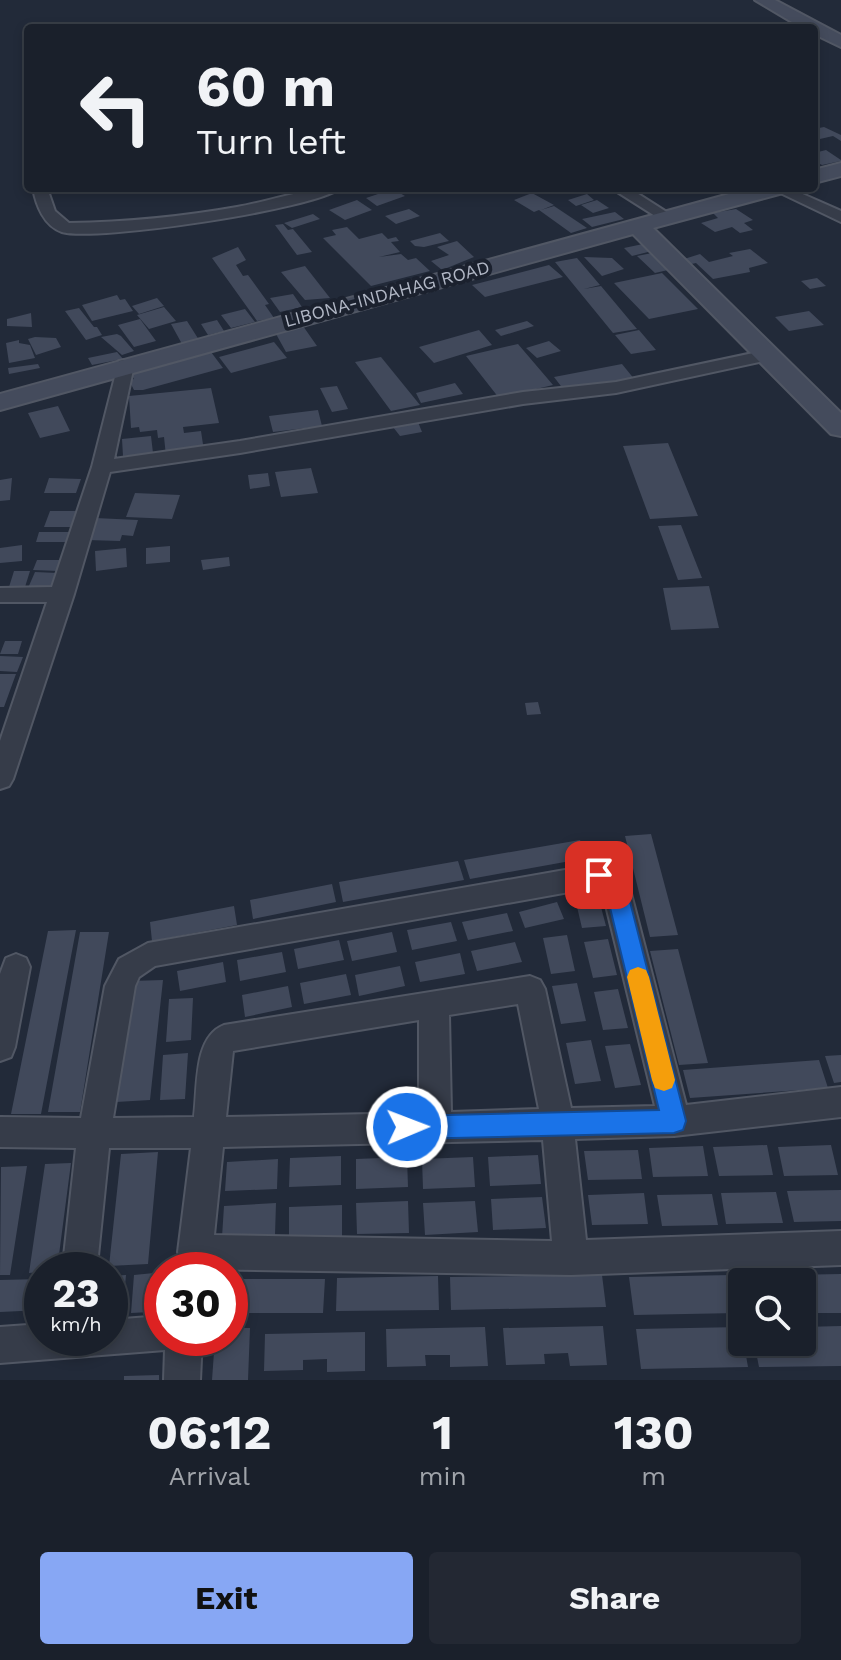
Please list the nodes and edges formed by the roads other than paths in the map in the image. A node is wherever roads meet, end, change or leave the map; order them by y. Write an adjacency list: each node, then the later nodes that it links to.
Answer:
1 (763, 0): 2 (main road)
2 (808, 24)
3 (818, 30): 4 (main road)
4 (841, 42)
5 (839, 171): 6 (main road)
6 (818, 176)
7 (41, 192): 8 (street)
8 (321, 192)
9 (625, 192): 13 (street)
10 (762, 192): 13 (main road, LIBONA-INDAHAG ROAD)
11 (785, 192): 12 (street)
12 (841, 217)
13 (668, 218): 14 (main road, LIBONA-INDAHAG ROAD)
14 (639, 227): 15 (main road); 16 (main road, LIBONA-INDAHAG ROAD)
15 (767, 355): 18 (main road); 19 (street)
16 (125, 365): 17 (main road, LIBONA-INDAHAG ROAD); 19 (street)
17 (0, 402)
18 (841, 428)
19 (102, 467): 20 (street)
20 (63, 594): 21 (street); 22 (street)
21 (0, 595)
22 (0, 779)
23 (16, 967): 25 (street)
24 (434, 1005): 28 (street); 29 (street); 31 (street)
25 (0, 1047)
26 (841, 1102): 27 (street)
27 (674, 1121): 28 (street); 32 (street)
28 (558, 1124): 29 (street); 36 (street)
29 (435, 1126): 31 (street)
30 (0, 1132): 32 (street)
31 (208, 1133): 32 (street); 35 (street)
32 (94, 1134): 34 (street)
33 (841, 1248): 36 (street)
34 (81, 1252)
35 (195, 1252)
36 (571, 1258): 37 (street)
37 (248, 1261)
38 (24, 1343): 39 (street)
39 (0, 1345)
40 (183, 1356): 41 (street)
41 (182, 1380)

